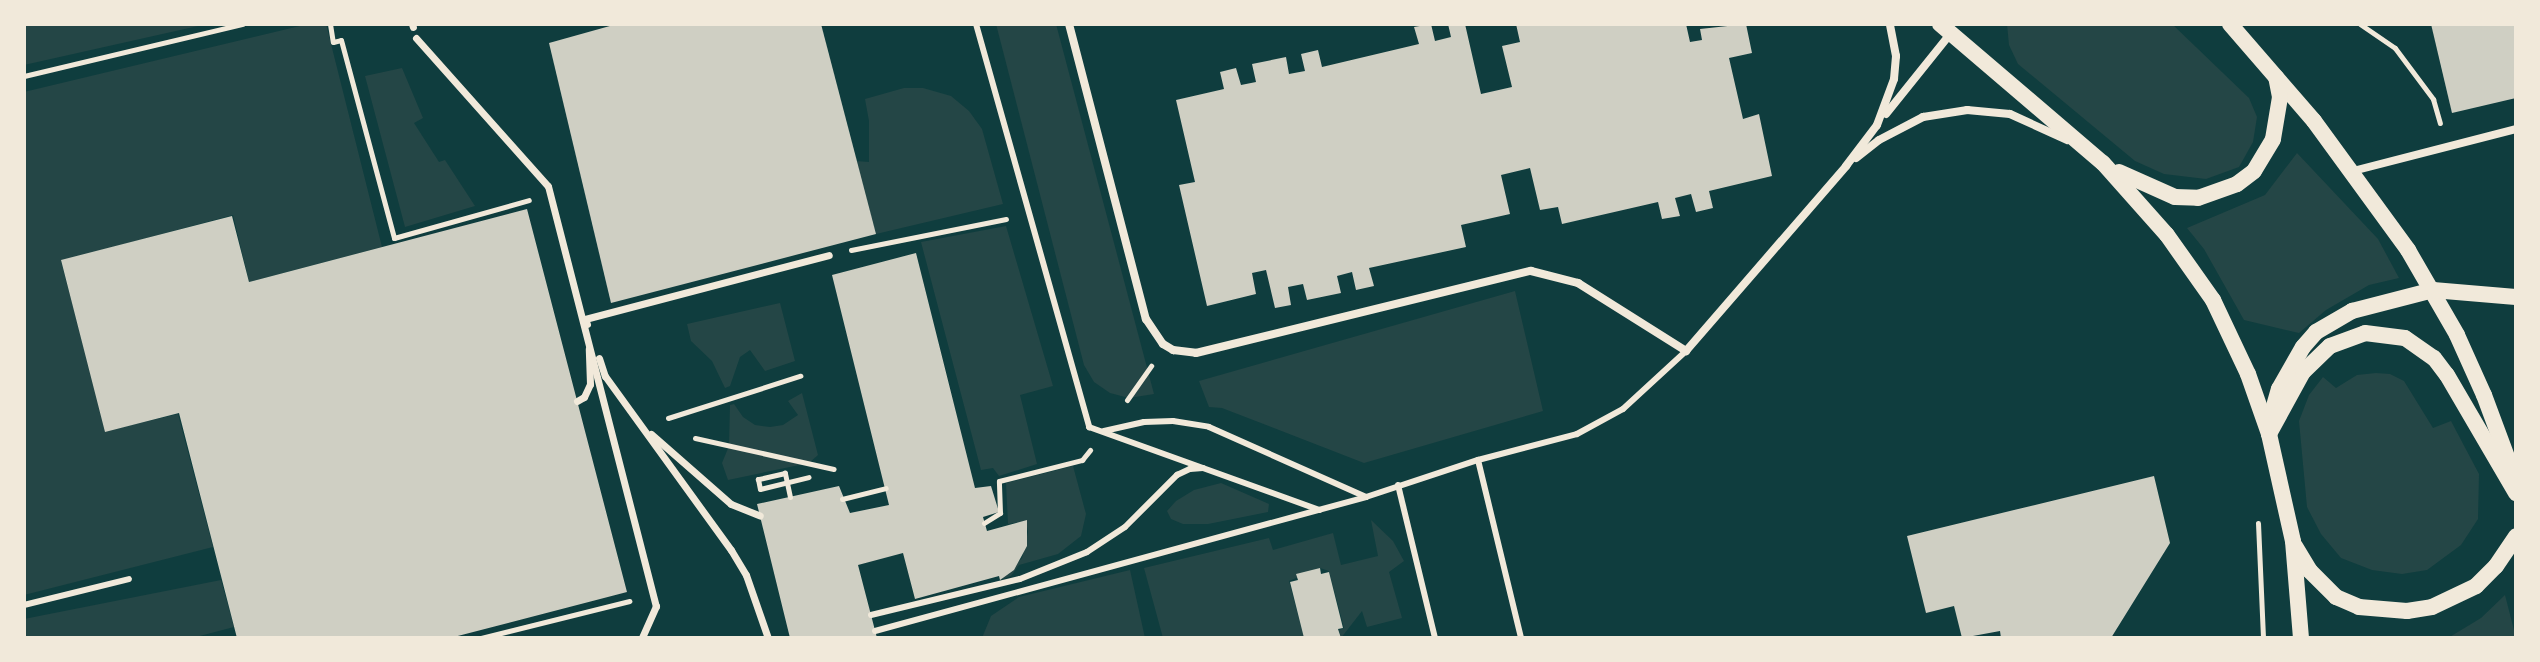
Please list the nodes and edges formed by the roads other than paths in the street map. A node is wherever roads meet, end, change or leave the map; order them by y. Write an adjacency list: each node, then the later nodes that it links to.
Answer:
1 (976, 24): 21 (lane)
2 (1069, 24): 18 (street)
3 (1890, 24): 9 (street)
4 (2217, 24): 8 (main road)
5 (2230, 24): 8 (main road)
6 (1950, 27): 9 (street); 11 (main road)
7 (416, 38): 17 (street)
8 (2274, 72): 11 (main road); 13 (main road)
9 (1877, 125): 12 (street)
10 (2516, 129): 13 (street)
11 (2103, 163): 12 (street); 22 (main road)
12 (1846, 166): 18 (street)
13 (2353, 171): 15 (main road)
14 (829, 255): 17 (street)
15 (2433, 290): 16 (main road); 22 (main road); 25 (main road)
16 (2516, 297)
17 (585, 319): 19 (street); 20 (street); 37 (street)
18 (1686, 351): 23 (lane)
19 (577, 401)
20 (643, 427): 30 (street); 38 (street)
21 (1104, 431): 24 (lane); 28 (lane)
22 (2269, 434): 27 (main road); 32 (main road)
23 (1478, 460): 26 (lane); 40 (lane)
24 (1211, 468): 29 (lane); 35 (lane)
25 (2516, 481)
26 (1398, 485): 28 (lane); 39 (lane)
27 (2516, 493)
28 (1366, 497): 29 (lane)
29 (1319, 510): 36 (lane)
30 (760, 516)
31 (2516, 536): 32 (main road)
32 (2293, 541): 41 (main road)
33 (129, 579): 34 (lane)
34 (24, 605)
35 (871, 615)
36 (875, 631)
37 (642, 638)
38 (768, 638)
39 (1435, 638)
40 (1521, 638)
41 (2301, 638)

